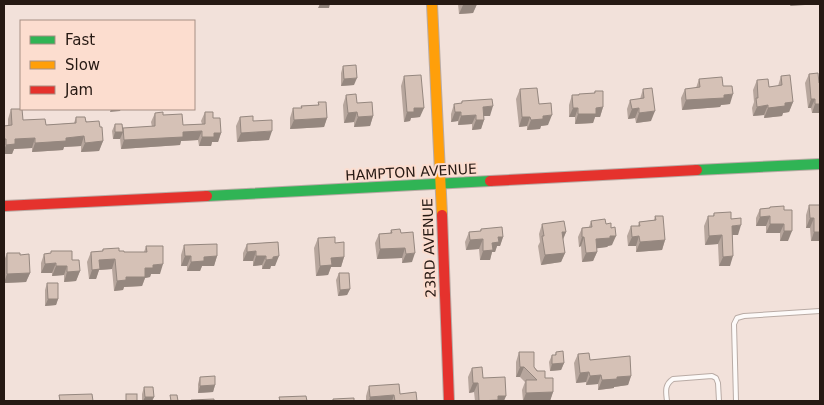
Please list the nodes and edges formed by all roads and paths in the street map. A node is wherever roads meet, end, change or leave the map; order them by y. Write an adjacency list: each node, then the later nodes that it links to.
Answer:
1 (432, 4): 3 (street, 23RD AVENUE)
2 (820, 164): 3 (street, HAMPTON AVENUE)
3 (441, 184): 4 (street, HAMPTON AVENUE); 6 (street, 23RD AVENUE)
4 (4, 206)
5 (820, 311): 9 (lane)
6 (449, 401)
7 (667, 401): 8 (lane)
8 (719, 401)
9 (736, 401)

